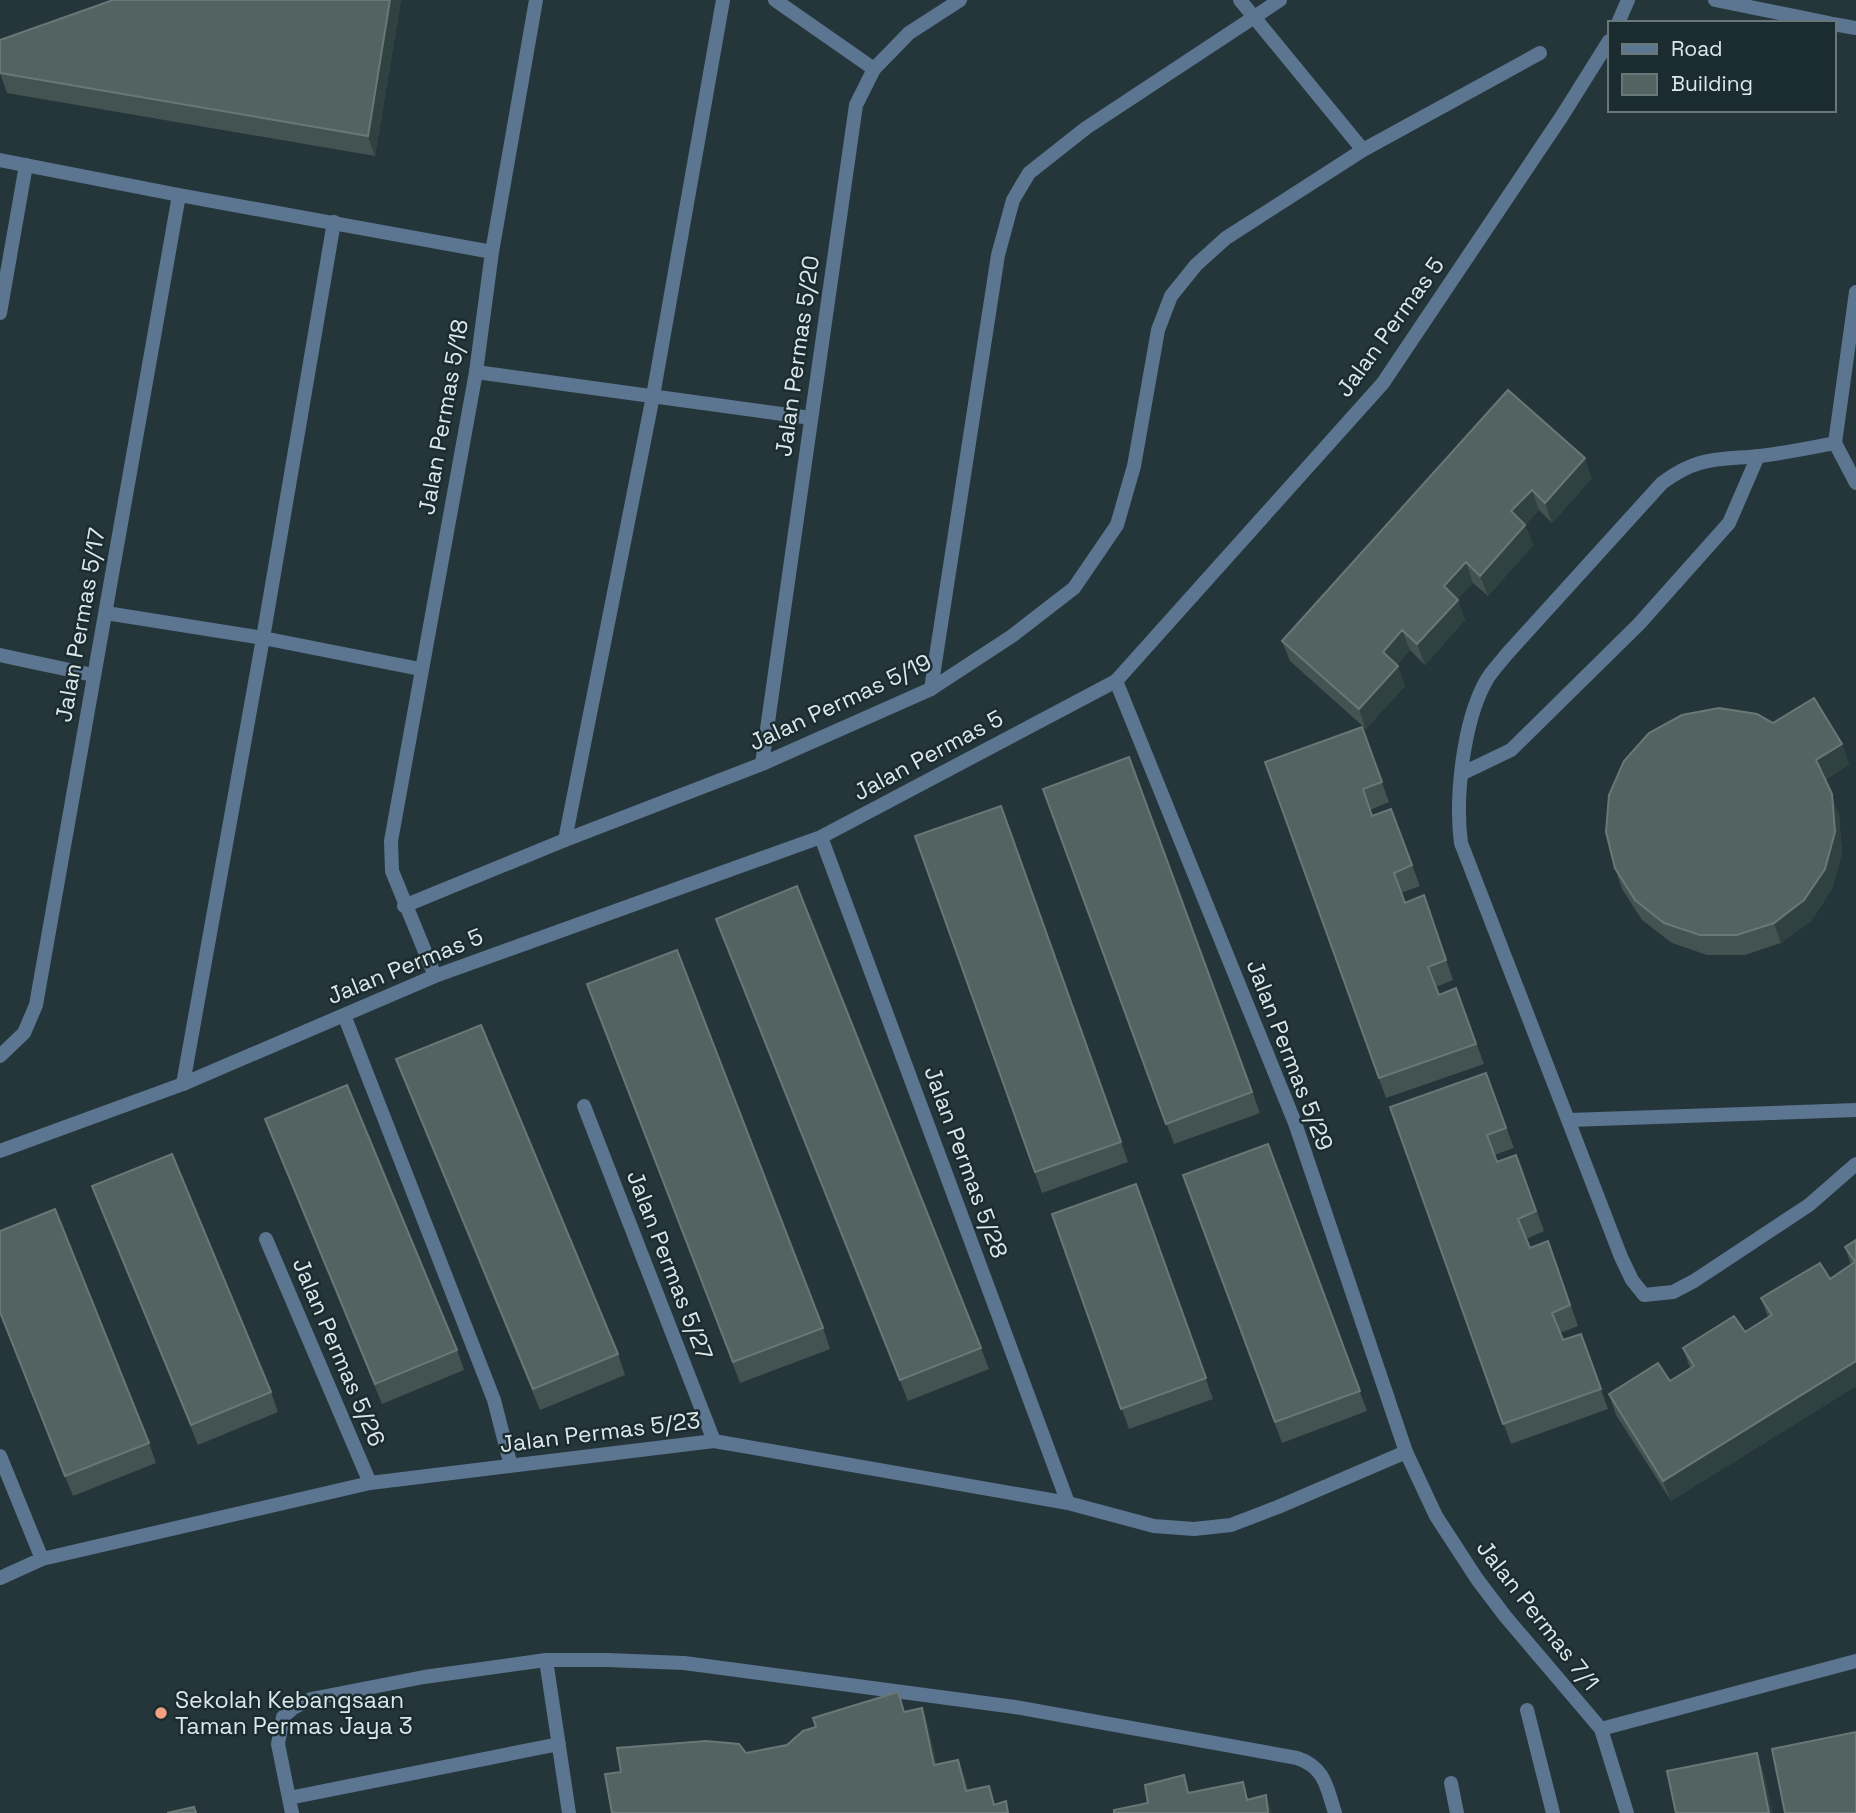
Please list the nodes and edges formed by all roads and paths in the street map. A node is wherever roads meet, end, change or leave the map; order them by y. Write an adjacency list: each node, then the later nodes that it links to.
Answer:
1 (536, 0): 22 (street, Jalan Permas 5/18)
2 (723, 0): 26 (street)
3 (775, 0): 16 (street)
4 (960, 0): 16 (street, Jalan Permas 5/20)
5 (1240, 0): 9 (street)
6 (1280, 0): 9 (street)
7 (1628, 0): 10 (street)
8 (1715, 0): 11 (street)
9 (1253, 17): 17 (street); 37 (street)
10 (1619, 21)
11 (1821, 21)
12 (1835, 24): 13 (street)
13 (1856, 28)
14 (1608, 43): 36 (street, Jalan Permas 5)
15 (1540, 53): 17 (street, Jalan Permas 5/19)
16 (874, 69): 27 (street, Jalan Permas 5/20)
17 (1363, 150): 37 (street, Jalan Permas 5/19)
18 (0, 160): 19 (street)
19 (26, 165): 20 (street); 24 (street)
20 (179, 195): 21 (street); 31 (street, Jalan Permas 5/17)
21 (334, 222): 22 (street); 32 (street)
22 (492, 252): 25 (street, Jalan Permas 5/18)
23 (1856, 292): 28 (street)
24 (0, 313)
25 (476, 372): 26 (street); 34 (street, Jalan Permas 5/18)
26 (653, 396): 27 (street); 41 (street)
27 (811, 418): 38 (street, Jalan Permas 5/20)
28 (1835, 443): 29 (street); 30 (street)
29 (1758, 456): 39 (street); 39 (street)
30 (1856, 482)
31 (106, 613): 32 (street); 35 (street, Jalan Permas 5/17)
32 (263, 638): 34 (street); 46 (street)
33 (0, 654): 35 (street)
34 (421, 669): 42 (street, Jalan Permas 5/18)
35 (93, 675): 45 (street, Jalan Permas 5/17)
36 (1116, 681): 40 (street, Jalan Permas 5); 54 (street, Jalan Permas 5/29)
37 (931, 689): 38 (street, Jalan Permas 5/19)
38 (762, 764): 41 (street, Jalan Permas 5/19)
39 (1461, 774): 49 (street)
40 (821, 836): 43 (street, Jalan Permas 5); 58 (street, Jalan Permas 5/28)
41 (565, 840): 42 (street, Jalan Permas 5/19)
42 (404, 906): 43 (street, Jalan Permas 5/18)
43 (435, 976): 44 (street, Jalan Permas 5)
44 (344, 1015): 46 (street, Jalan Permas 5); 56 (street)
45 (2, 1055)
46 (183, 1084): 50 (street, Jalan Permas 5)
47 (584, 1106): 53 (street, Jalan Permas 5/27)
48 (1856, 1110): 49 (street)
49 (1569, 1120): 51 (street)
50 (0, 1151)
51 (1856, 1164)
52 (266, 1239): 57 (street, Jalan Permas 5/26)
53 (714, 1441): 56 (street, Jalan Permas 5/23); 58 (street, Jalan Permas 5/23)
54 (1406, 1452): 58 (street, Jalan Permas 5/23); 64 (street, Jalan Permas 7/1)
55 (0, 1456): 59 (street)
56 (511, 1466): 57 (street, Jalan Permas 5/23)
57 (370, 1483): 59 (street, Jalan Permas 5/23)
58 (1068, 1503)
59 (42, 1559): 60 (street, Jalan Permas 5/23)
60 (0, 1578)
61 (546, 1660): 65 (street); 67 (street); 70 (street)
62 (1856, 1661): 64 (street)
63 (1527, 1710): 72 (street)
64 (1601, 1729): 73 (street, Jalan Permas 7/1)
65 (559, 1744): 67 (street); 69 (street)
66 (1451, 1783): 71 (street)
67 (289, 1798): 68 (street)
68 (292, 1813)
69 (569, 1813)
70 (1335, 1813)
71 (1457, 1813)
72 (1553, 1813)
73 (1627, 1813)

